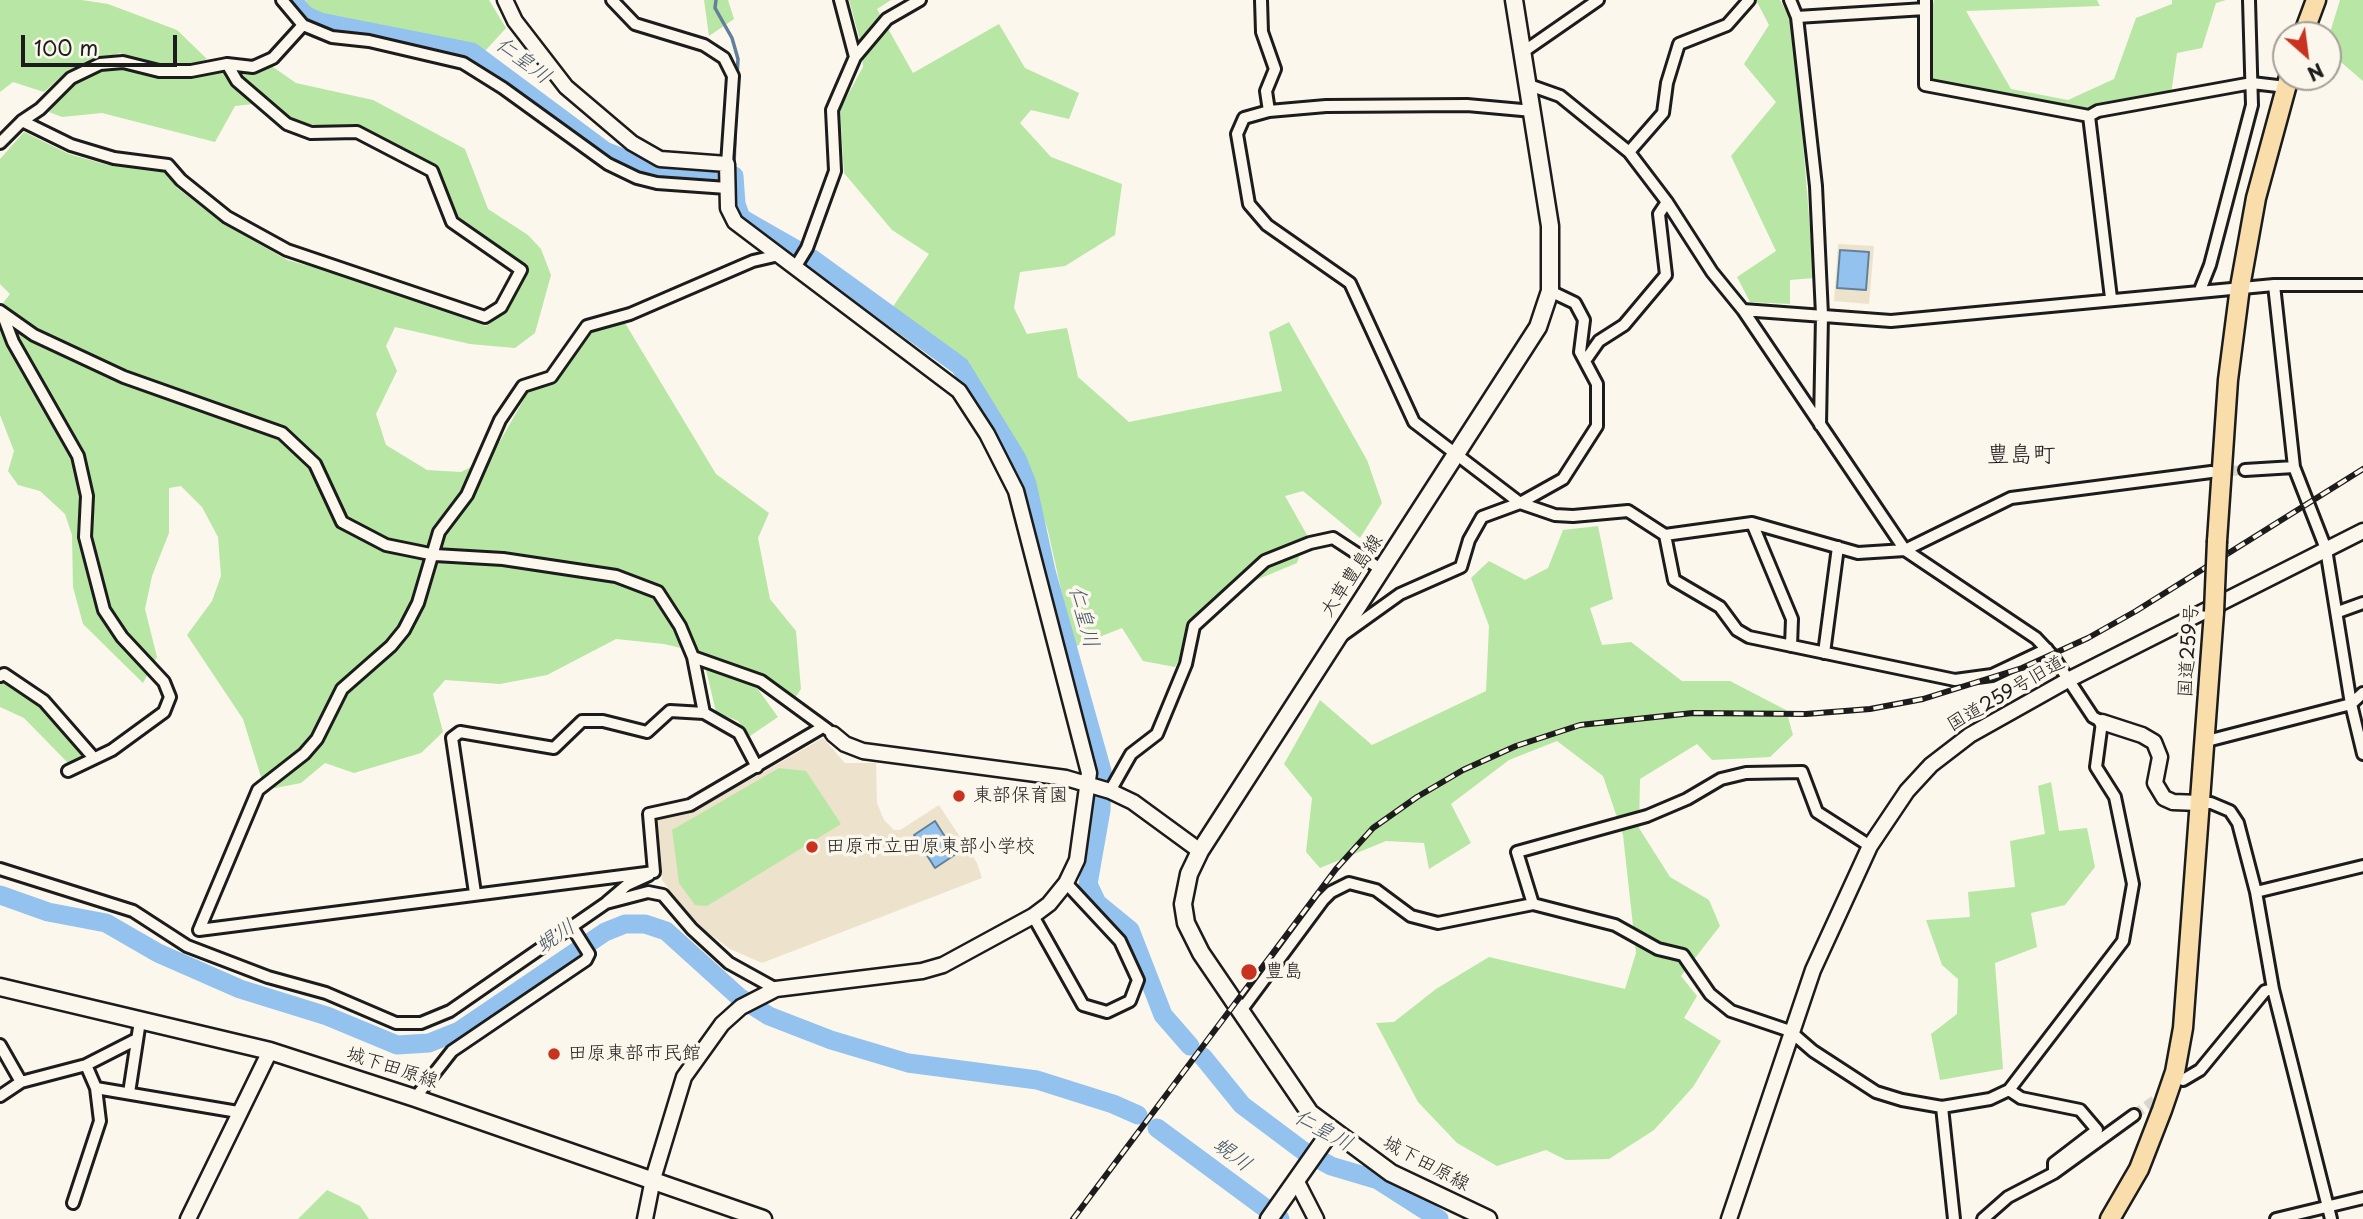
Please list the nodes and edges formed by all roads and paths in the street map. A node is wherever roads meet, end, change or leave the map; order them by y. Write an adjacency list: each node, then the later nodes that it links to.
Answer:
1 (282, 0): 16 (street)
2 (505, 0): 30 (street)
3 (612, 0): 30 (street)
4 (840, 0): 18 (street)
5 (920, 0): 18 (street)
6 (1514, 0): 17 (main road, 大草豊島線)
7 (1598, 0): 17 (street)
8 (1749, 0): 29 (street)
9 (1790, 0): 14 (street)
10 (2249, 0): 21 (street)
11 (2316, 0): 15 (highway)
12 (1264, 1): 24 (street)
13 (1925, 4): 14 (street); 26 (street)
14 (1797, 17): 43 (street)
15 (2308, 21)
16 (303, 25): 19 (street); 31 (street)
17 (1523, 52): 22 (main road, 大草豊島線)
18 (855, 57): 34 (street)
19 (227, 64): 27 (street); 27 (street)
20 (2272, 82): 21 (street)
21 (2252, 83): 26 (street); 38 (street)
22 (1529, 85): 25 (main road, 大草豊島線); 29 (street)
23 (2286, 91): 37 (highway, 国道259号)
24 (1269, 111): 25 (street); 46 (street)
25 (1533, 111): 39 (main road, 大草豊島線)
26 (2089, 116): 40 (street)
27 (22, 121): 28 (street)
28 (0, 143)
29 (1629, 152): 32 (street)
30 (727, 164): 31 (street)
31 (727, 188): 33 (street)
32 (1667, 202): 41 (street); 44 (street)
33 (779, 255): 34 (street); 57 (street)
34 (796, 266): 78 (street)
35 (2274, 285): 36 (street); 37 (street); 47 (street)
36 (2363, 285)
37 (2240, 287): 38 (street); 73 (highway, 国道259号, bridge)
38 (2200, 290): 40 (street)
39 (1550, 291): 44 (street); 46 (main road, 大草豊島線)
40 (2112, 298): 43 (street)
41 (1743, 310): 43 (street); 45 (street)
42 (1, 312): 57 (street); 75 (street)
43 (1822, 314): 45 (street)
44 (1585, 362): 50 (street)
45 (1820, 426): 56 (street)
46 (1457, 457): 50 (street); 58 (main road, 大草豊島線)
47 (2294, 467): 48 (street); 55 (street)
48 (2245, 470)
49 (2211, 472): 56 (street)
50 (1520, 502): 53 (street); 61 (street)
51 (1752, 523): 53 (street); 54 (street); 62 (street)
52 (2363, 531): 55 (street, 国道259号旧道)
53 (1665, 535): 62 (street)
54 (1838, 547): 56 (street); 64 (street)
55 (2326, 549): 60 (street); 67 (street, 国道259号旧道)
56 (1905, 550): 63 (street)
57 (435, 555): 65 (street); 88 (street)
58 (1382, 570): 61 (main road, 大草豊島線); 79 (street)
59 (2363, 603): 60 (street)
60 (2338, 612): 69 (street)
61 (1334, 641): 82 (main road, 大草豊島線)
62 (1791, 646): 64 (street)
63 (2047, 649): 64 (street); 67 (street)
64 (1825, 653)
65 (693, 657): 70 (street); 72 (street)
66 (0, 677): 75 (street)
67 (2068, 680): 71 (street); 81 (street, 国道259号旧道)
68 (2363, 693): 69 (street)
69 (2351, 704): 73 (street); 74 (street)
70 (704, 713): 76 (street); 88 (street)
71 (2102, 722): 80 (street); 106 (street)
72 (828, 730): 76 (street); 78 (street)
73 (2203, 742): 80 (highway, 国道259号)
74 (2363, 754)
75 (93, 757): 77 (street)
76 (757, 767): 85 (street)
77 (68, 771)
78 (1088, 785): 79 (street); 86 (street)
79 (1110, 791): 82 (street)
80 (2199, 803): 87 (street); 129 (highway, 国道259号)
81 (1870, 846): 90 (street); 98 (street, 国道259号旧道)
82 (1200, 851): 96 (main road, 大草豊島線)
83 (2363, 866): 87 (street)
84 (0, 869): 92 (street)
85 (654, 872): 88 (street); 89 (street)
86 (1066, 883): 91 (street); 91 (street)
87 (2256, 892): 95 (street)
88 (475, 893)
89 (606, 903): 92 (street); 94 (street)
90 (1532, 904): 96 (street); 98 (street)
91 (1033, 916): 94 (street)
92 (572, 927): 109 (street)
93 (0, 987): 97 (main road, 城下田原線)
94 (776, 989): 115 (street)
95 (2273, 989): 103 (street); 119 (street)
96 (1240, 1012): 113 (main road, 大草豊島線)
97 (140, 1021): 99 (street); 101 (main road, 城下田原線)
98 (1790, 1031): 110 (street); 126 (street, 国道259号旧道)
99 (135, 1040): 102 (street); 107 (street)
100 (0, 1045): 104 (street)
101 (270, 1051): 109 (main road, 城下田原線); 111 (street)
102 (86, 1065): 104 (street); 105 (street)
103 (2183, 1080)
104 (21, 1082): 108 (street)
105 (96, 1088): 107 (street); 118 (street)
106 (2009, 1090): 110 (street); 114 (street)
107 (129, 1093): 111 (street)
108 (0, 1096)
109 (415, 1098): 115 (main road, 城下田原線)
110 (1942, 1107): 127 (street)
111 (238, 1112): 120 (street)
112 (2134, 1115): 114 (street)
113 (1327, 1137): 116 (main road); 125 (main road, 城下田原線)
114 (2054, 1173): 128 (street)
115 (653, 1179): 121 (street); 122 (main road, 城下田原線)
116 (1296, 1180): 123 (main road); 124 (street)
117 (2363, 1198): 119 (street)
118 (73, 1203)
119 (2328, 1206): 130 (street); 131 (street)
120 (188, 1219)
121 (645, 1219)
122 (763, 1219)
123 (1269, 1219)
124 (1316, 1219)
125 (1488, 1219)
126 (1729, 1219)
127 (1954, 1219)
128 (1983, 1219)
129 (2110, 1219)
130 (2276, 1219)
131 (2331, 1219)

